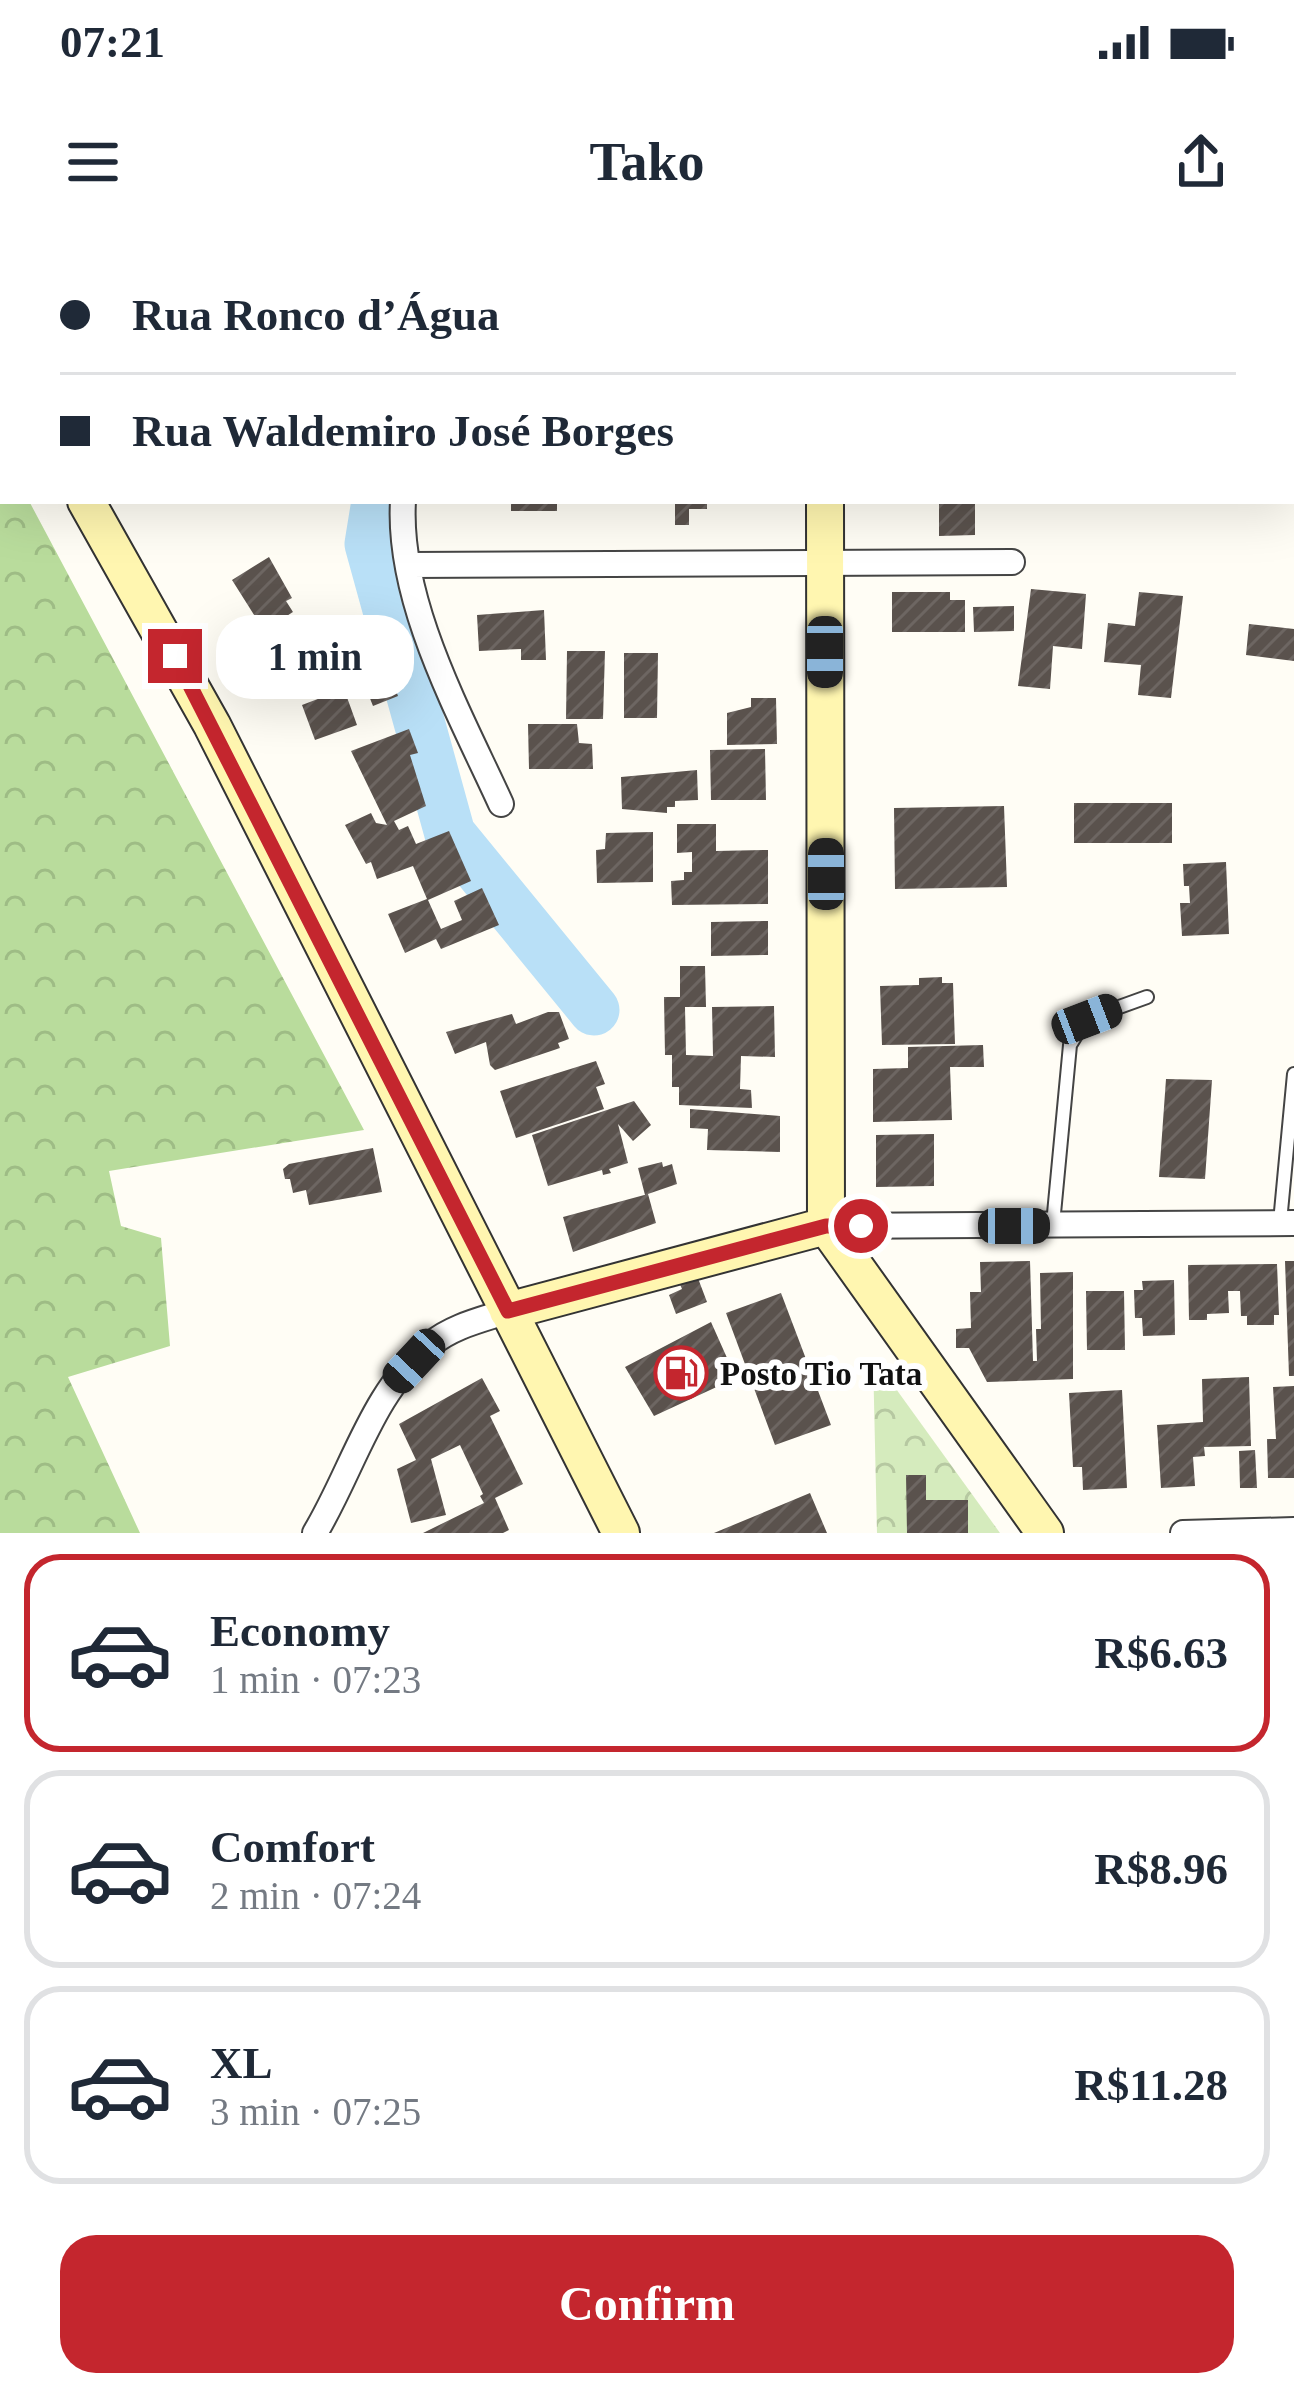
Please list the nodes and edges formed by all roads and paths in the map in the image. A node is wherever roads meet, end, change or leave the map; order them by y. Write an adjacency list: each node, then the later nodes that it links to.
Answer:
1 (88, 504): 13 (street)
2 (403, 504): 6 (street)
3 (825, 504): 5 (street)
4 (1012, 562): 5 (street)
5 (825, 563): 6 (street); 11 (street)
6 (410, 565): 7 (street)
7 (501, 804)
8 (1147, 997): 12 (lane)
9 (1294, 1074): 10 (lane)
10 (1287, 1223): 12 (street)
11 (826, 1226): 12 (street); 13 (street); 17 (street)
12 (1053, 1226)
13 (508, 1311): 15 (street); 16 (street)
14 (1294, 1530): 18 (street)
15 (315, 1533)
16 (621, 1533)
17 (1045, 1533)
18 (1183, 1533)

